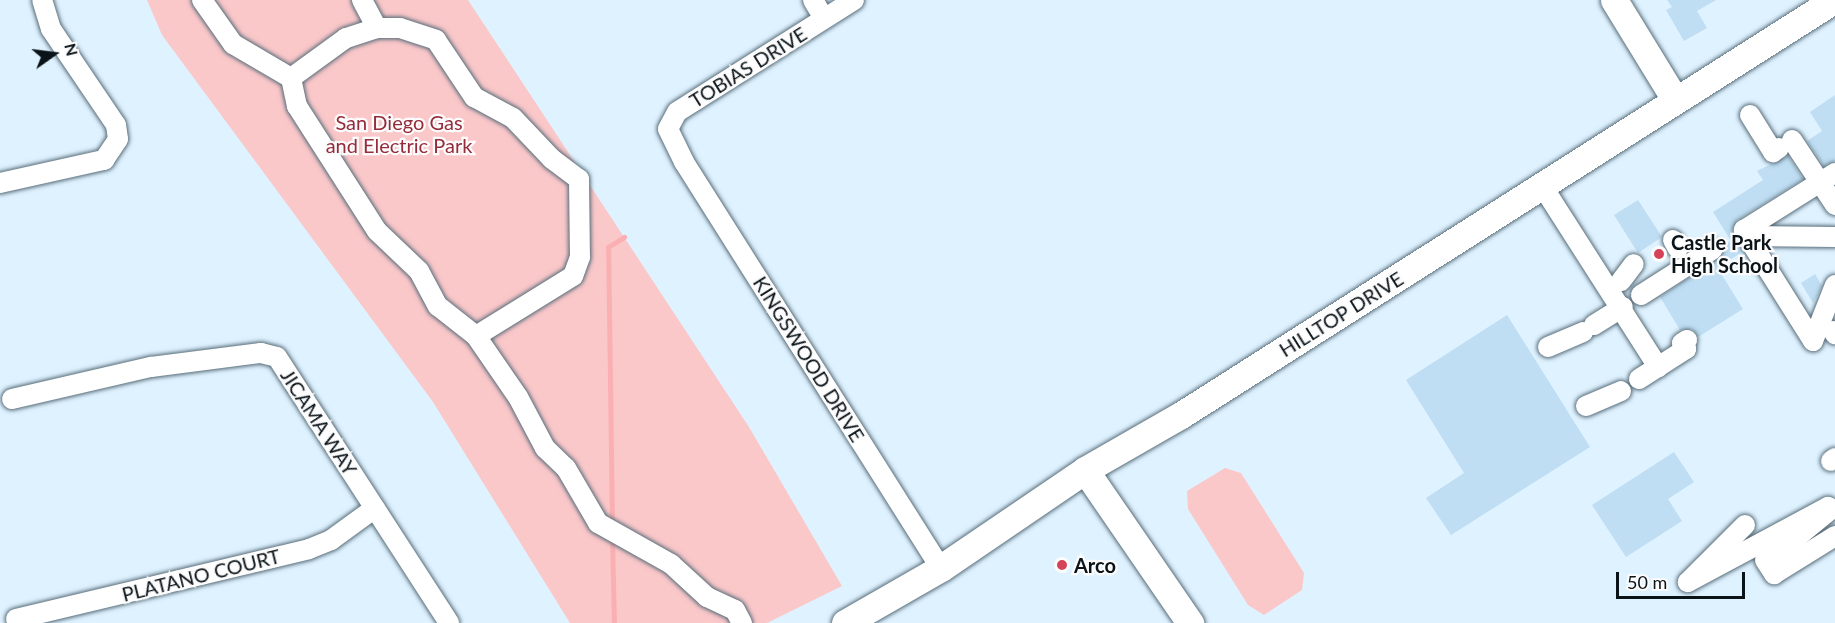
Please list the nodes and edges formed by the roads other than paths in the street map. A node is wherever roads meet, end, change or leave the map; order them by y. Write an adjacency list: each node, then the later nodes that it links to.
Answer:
1 (42, 0): 15 (street)
2 (202, 0): 10 (street)
3 (362, 0): 9 (street)
4 (813, 0): 8 (street)
5 (854, 0): 8 (street, TOBIAS DRIVE)
6 (1614, 0): 11 (main road)
7 (1834, 0): 11 (main road, HILLTOP DRIVE)
8 (824, 18): 13 (street, TOBIAS DRIVE)
9 (377, 28): 10 (street); 27 (street)
10 (291, 78): 27 (street)
11 (1674, 98): 16 (main road, HILLTOP DRIVE)
12 (1750, 116): 14 (street)
13 (677, 150): 40 (street, KINGSWOOD DRIVE)
14 (1828, 177): 17 (street); 18 (street)
15 (0, 183)
16 (1543, 187): 25 (street); 36 (main road, HILLTOP DRIVE)
17 (1835, 205)
18 (1747, 236): 19 (street); 29 (street)
19 (1835, 237)
20 (1713, 249): 24 (street)
21 (1634, 264): 22 (street)
22 (1621, 281)
23 (1835, 285): 29 (street)
24 (1649, 293)
25 (1622, 308): 30 (street); 31 (street)
26 (1834, 332): 29 (street)
27 (476, 336): 43 (street)
28 (1687, 340): 31 (street)
29 (1813, 341)
30 (1548, 347)
31 (1658, 368): 32 (street)
32 (1639, 379)
33 (1621, 391): 35 (street)
34 (12, 399): 37 (street, JICAMA WAY)
35 (1586, 406)
36 (1085, 470): 40 (main road, HILLTOP DRIVE); 45 (main road)
37 (375, 507): 41 (street, PLATANO COURT); 42 (street, JICAMA WAY)
38 (1744, 525): 39 (street)
39 (1835, 536)
40 (941, 568): 44 (main road, HILLTOP DRIVE)
41 (16, 620)
42 (449, 623)
43 (742, 623)
44 (845, 623)
45 (1190, 623)

